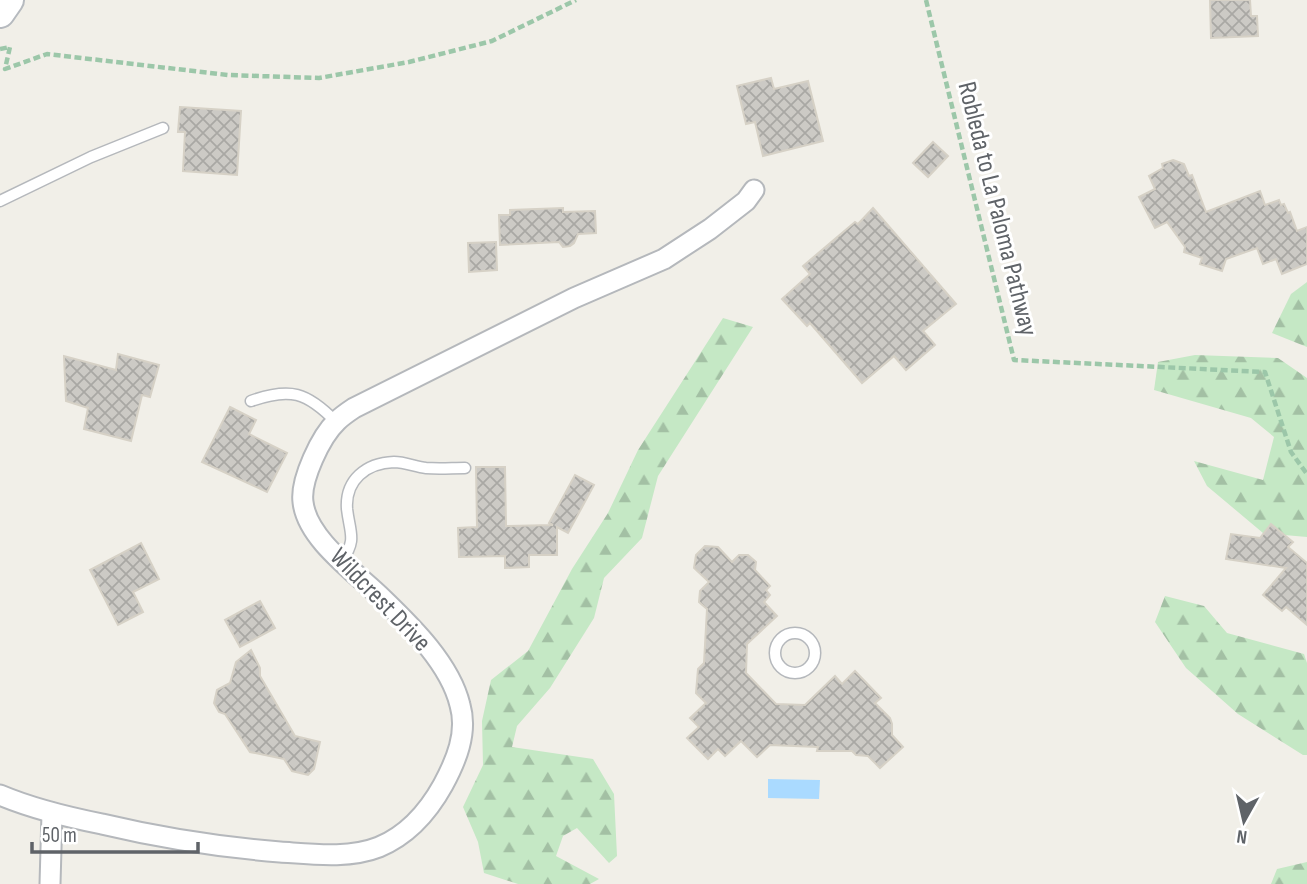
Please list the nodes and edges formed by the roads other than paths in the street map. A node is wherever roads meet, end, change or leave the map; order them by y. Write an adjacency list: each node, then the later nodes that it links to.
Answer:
1 (9, 0): 2 (street)
2 (0, 13)
3 (163, 128): 5 (lane)
4 (754, 190): 7 (street, Wildcrest Drive)
5 (0, 201)
6 (251, 401): 7 (lane)
7 (336, 422): 9 (street, Wildcrest Drive)
8 (465, 468): 9 (lane)
9 (342, 561): 12 (street, Wildcrest Drive)
10 (779, 666): 10 (lane)
11 (0, 795): 12 (street, Wildcrest Drive)
12 (52, 813): 13 (street)
13 (50, 884)

